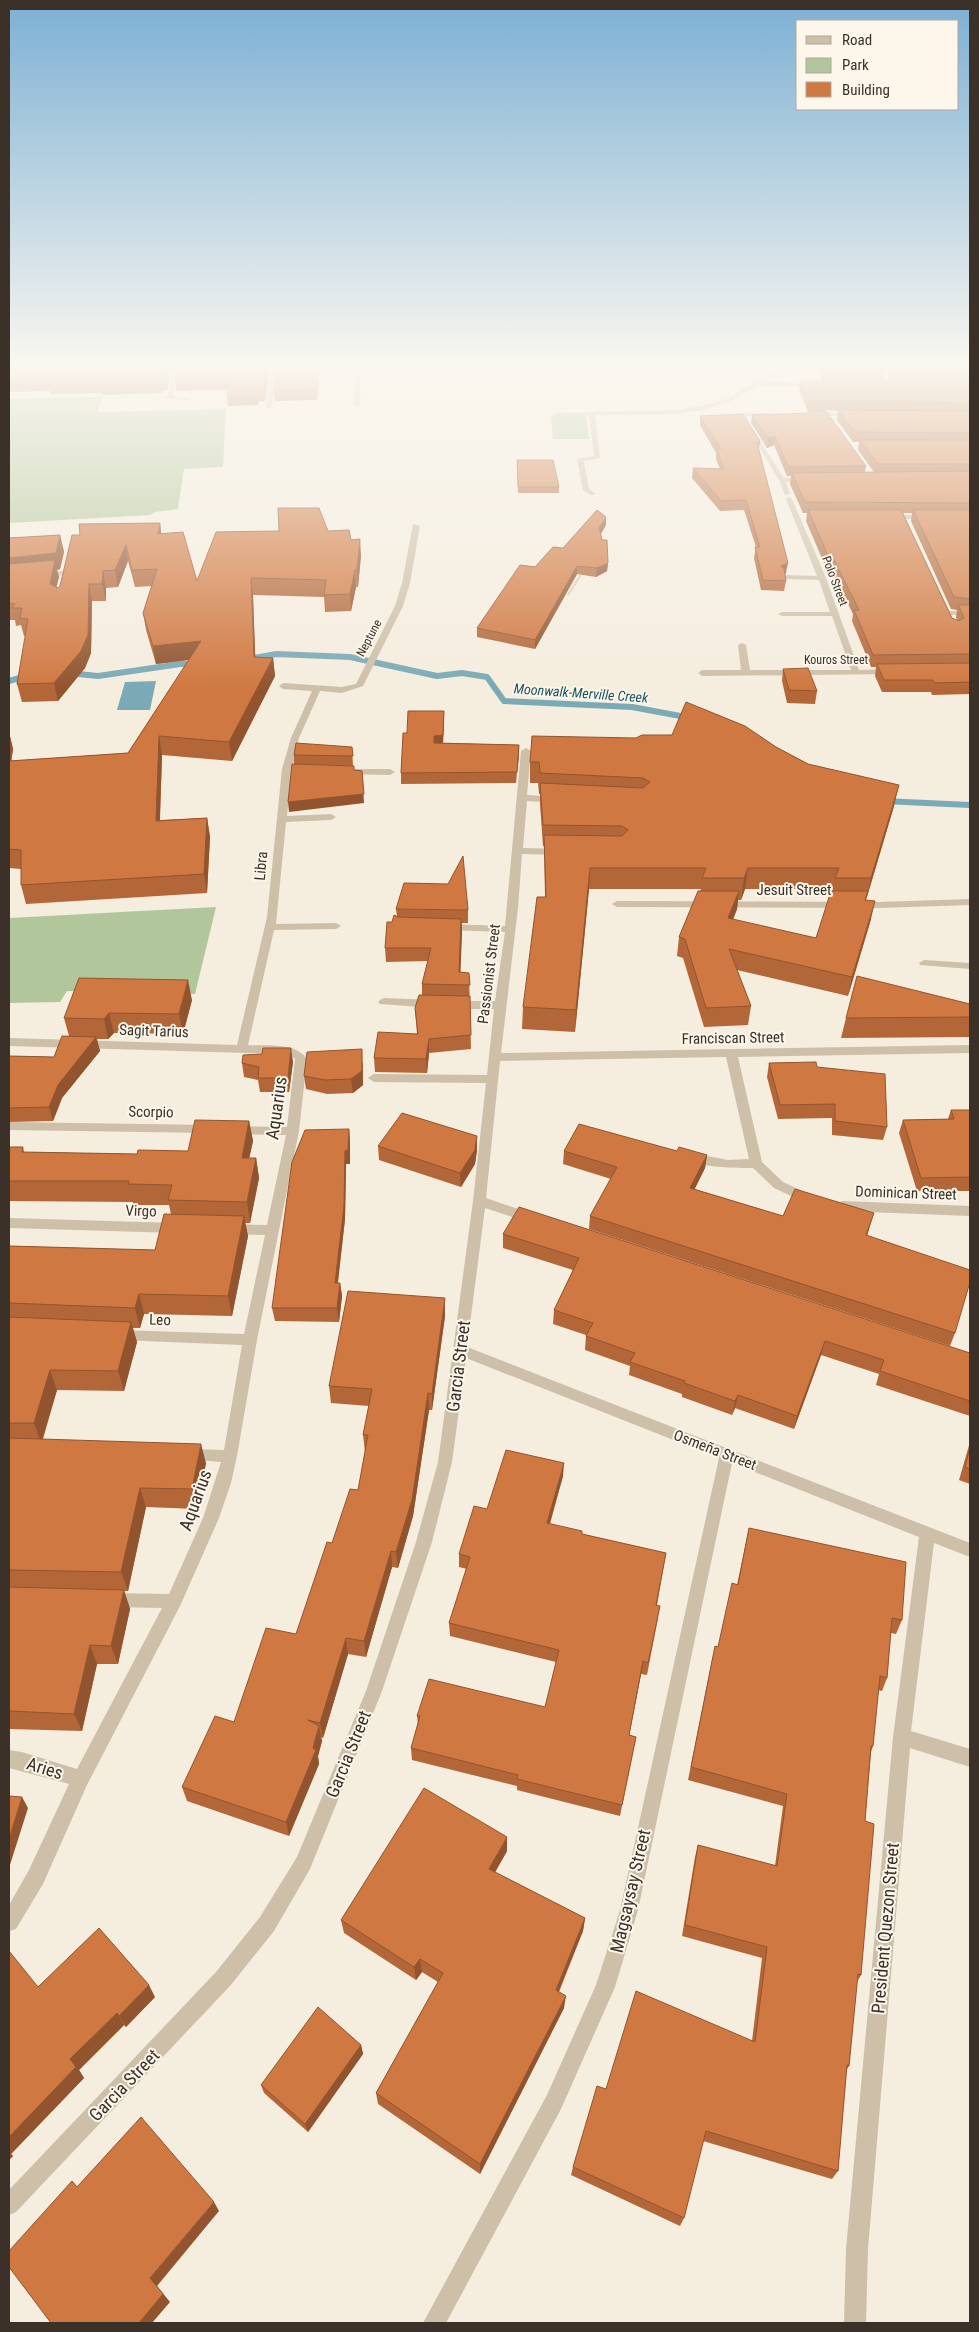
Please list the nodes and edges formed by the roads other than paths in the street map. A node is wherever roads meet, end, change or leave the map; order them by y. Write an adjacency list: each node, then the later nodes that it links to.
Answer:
1 (583, 473): 5 (street)
2 (777, 473): 3 (street, Polo Street)
3 (782, 480): 4 (street); 6 (street, Polo Street)
4 (818, 480)
5 (593, 494)
6 (797, 517): 7 (street); 17 (street, Polo Street)
7 (807, 517)
8 (884, 517): 9 (street)
9 (903, 517): 10 (street); 12 (street)
10 (932, 517)
11 (416, 526): 29 (street, Neptune)
12 (907, 526)
13 (66, 565): 14 (street)
14 (63, 573): 15 (street); 18 (street)
15 (9, 576)
16 (785, 577): 17 (street)
17 (822, 578): 22 (street, Polo Street)
18 (62, 582)
19 (944, 605): 20 (street)
20 (970, 613)
21 (782, 614): 22 (street)
22 (835, 614): 24 (street, Polo Street)
23 (742, 645): 27 (street)
24 (856, 672): 25 (street, Kouros Street); 27 (street, Kouros Street)
25 (904, 672)
26 (702, 673): 27 (street, Kouros Street)
27 (746, 673)
28 (283, 686): 29 (street, Neptune)
29 (317, 690): 36 (street, Libra)
30 (526, 751): 33 (street, Passionist Street)
31 (336, 772): 32 (street)
32 (390, 772)
33 (523, 798): 34 (street); 37 (street, Passionist Street)
34 (562, 800)
35 (331, 817): 36 (street)
36 (281, 819): 42 (street, Libra)
37 (518, 851): 38 (street); 44 (street, Passionist Street)
38 (574, 852)
39 (970, 902): 40 (street, Jesuit Street)
40 (617, 904)
41 (336, 926): 42 (street)
42 (270, 927): 50 (street, Libra)
43 (436, 927): 44 (street)
44 (510, 929): 48 (street, Passionist Street)
45 (924, 963): 46 (street)
46 (970, 966)
47 (384, 1002): 48 (street)
48 (500, 1005): 54 (street, Passionist Street)
49 (9, 1042): 50 (street, Sagit Tarius)
50 (242, 1048): 53 (street, Sagit Tarius)
51 (970, 1049): 52 (street, Franciscan Street)
52 (731, 1053): 54 (street, Franciscan Street); 60 (street, Dominican Street)
53 (297, 1054): 58 (street, Aquarius)
54 (495, 1057): 56 (street, Passionist Street)
55 (374, 1078): 56 (street)
56 (493, 1079): 61 (street, Passionist Street)
57 (9, 1126): 58 (street, Scorpio)
58 (293, 1131): 67 (street, Aquarius)
59 (677, 1154): 60 (street)
60 (756, 1162): 62 (street, Dominican Street)
61 (479, 1200): 63 (street); 70 (street, Garcia Street)
62 (970, 1211)
63 (545, 1222)
64 (9, 1223): 65 (street, Virgo)
65 (184, 1228)
66 (214, 1229): 67 (street)
67 (272, 1230): 69 (street, Aquarius)
68 (105, 1334): 69 (street, Leo)
69 (250, 1340): 73 (street, Aquarius)
70 (460, 1350): 72 (street, Osmeña Street); 83 (street, Garcia Street)
71 (172, 1454): 73 (street)
72 (727, 1454): 74 (street, Osmeña Street); 84 (street, Magsaysay Street)
73 (230, 1456): 77 (street, Aquarius)
74 (927, 1534): 75 (street, Osmeña Street); 78 (street, President Quezon Street)
75 (970, 1550)
76 (96, 1600): 77 (street)
77 (174, 1601): 81 (street, Aquarius)
78 (902, 1737): 79 (street); 85 (street, President Quezon Street)
79 (970, 1758)
80 (9, 1759): 81 (street, Aries)
81 (82, 1780): 82 (street, Aquarius)
82 (9, 1922)
83 (9, 2206)
84 (434, 2323)
85 (855, 2323)

